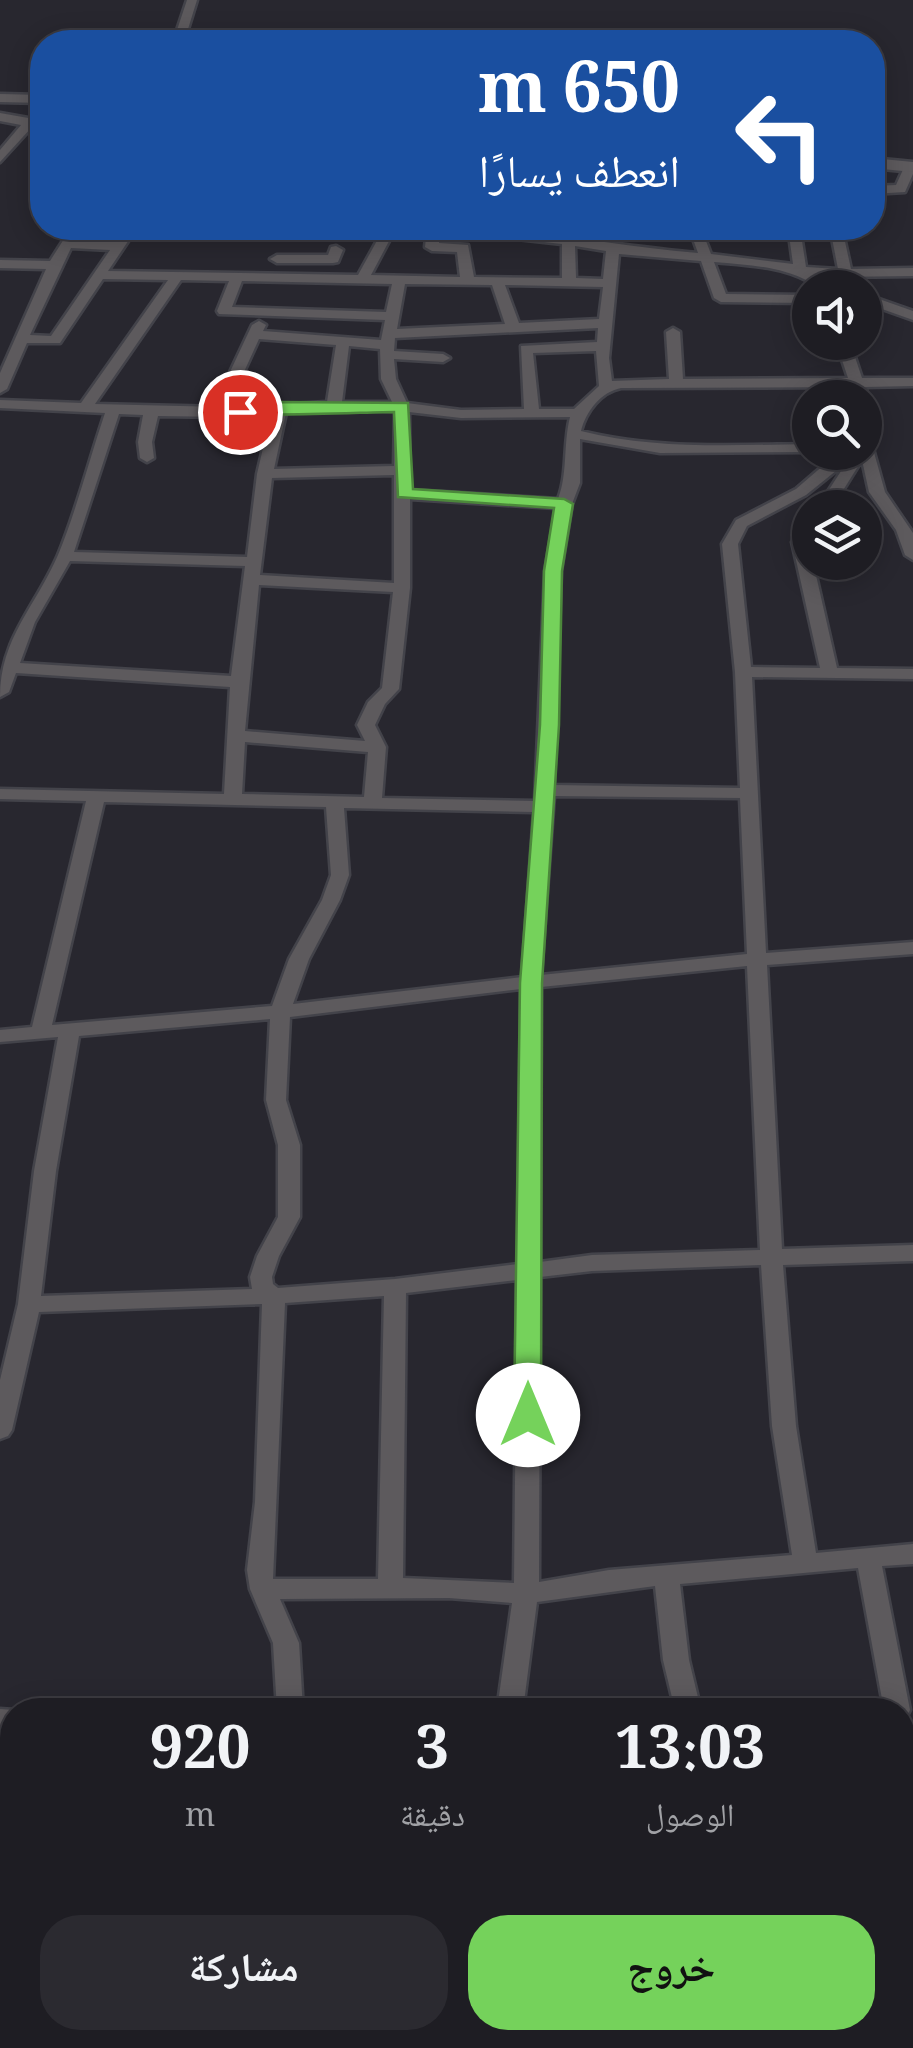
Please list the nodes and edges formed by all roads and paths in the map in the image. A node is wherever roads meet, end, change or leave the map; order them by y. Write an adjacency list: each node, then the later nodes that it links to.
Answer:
1 (192, 0): 2 (street)
2 (182, 30)
3 (0, 98): 4 (street)
4 (30, 99)
5 (0, 116): 6 (street)
6 (30, 123)
7 (30, 129): 8 (street)
8 (2, 150)
9 (885, 164): 10 (street)
10 (911, 166): 11 (street)
11 (885, 190)
12 (69, 240): 23 (street)
13 (124, 240): 24 (street)
14 (286, 240): 29 (street)
15 (383, 240): 40 (street)
16 (432, 240): 42 (street)
17 (562, 240): 22 (street)
18 (587, 240): 25 (street)
19 (699, 240): 28 (street)
20 (796, 240): 32 (street)
21 (838, 240): 33 (street)
22 (568, 241): 25 (street); 43 (street)
23 (67, 244): 24 (street); 31 (street)
24 (120, 246): 35 (street)
25 (587, 246): 26 (street)
26 (618, 246): 28 (street); 44 (street)
27 (336, 250): 29 (street)
28 (704, 257): 32 (street); 46 (street)
29 (276, 259): 39 (street)
30 (0, 264): 31 (street)
31 (54, 265): 55 (street)
32 (800, 269)
33 (844, 270)
34 (913, 272): 36 (street)
35 (98, 275): 37 (street); 55 (street)
36 (882, 276)
37 (176, 278): 38 (street); 71 (street)
38 (237, 278): 39 (street); 48 (street)
39 (272, 278): 40 (street)
40 (362, 279): 41 (street)
41 (398, 280): 42 (street); 49 (street)
42 (468, 283): 45 (street)
43 (569, 283): 44 (street); 45 (street)
44 (609, 283): 51 (street)
45 (498, 284): 52 (street)
46 (792, 299)
47 (882, 304): 50 (street)
48 (269, 309): 49 (street); 56 (street)
49 (390, 316): 58 (street)
50 (913, 316)
51 (606, 323): 52 (street); 59 (street)
52 (513, 326): 58 (street)
53 (673, 332): 61 (street)
54 (0, 333): 55 (street)
55 (22, 336): 66 (street)
56 (255, 336): 57 (street); 74 (street)
57 (344, 342): 58 (street); 68 (street)
58 (388, 345): 60 (street); 70 (street)
59 (604, 346): 63 (street); 75 (street)
60 (443, 358)
61 (676, 381): 63 (street); 64 (street)
62 (913, 382): 65 (street)
63 (606, 387): 76 (street)
64 (792, 387)
65 (882, 387)
66 (0, 389)
67 (0, 404): 71 (street)
68 (334, 406): 69 (street); 70 (street)
69 (280, 407): 74 (street); 82 (street)
70 (402, 407): 75 (street); 79 (street)
71 (84, 409): 72 (street)
72 (113, 411): 73 (street); 86 (street)
73 (151, 412): 74 (street); 78 (street)
74 (228, 412)
75 (532, 414): 76 (street)
76 (575, 423): 77 (street); 84 (street)
77 (792, 448)
78 (147, 458)
79 (403, 470): 82 (street); 83 (street)
80 (829, 470): 92 (street)
81 (872, 470): 85 (street)
82 (265, 474): 87 (street)
83 (404, 494): 84 (street); 89 (street)
84 (564, 504): 103 (street)
85 (913, 555)
86 (65, 556): 87 (street); 90 (street)
87 (255, 571): 89 (street); 95 (street)
88 (809, 580): 93 (street)
89 (402, 588): 99 (street)
90 (9, 646): 91 (street)
91 (9, 668): 95 (street); 96 (street)
92 (743, 672): 93 (street); 101 (street)
93 (830, 672): 94 (street)
94 (912, 674): 97 (street)
95 (240, 682): 98 (street)
96 (0, 692)
97 (913, 693)
98 (236, 736): 99 (street); 104 (street)
99 (377, 748): 106 (street)
100 (0, 794): 102 (street)
101 (746, 794): 103 (street); 108 (street)
102 (96, 797): 104 (street); 112 (street)
103 (544, 798): 106 (street); 109 (street)
104 (232, 800): 105 (street)
105 (335, 801): 106 (street); 110 (street)
106 (373, 802)
107 (913, 948): 108 (street)
108 (756, 958): 109 (street); 115 (street)
109 (531, 983): 110 (street); 116 (street)
110 (280, 1012): 111 (street); 118 (street)
111 (70, 1029): 112 (street); 119 (street)
112 (41, 1031): 113 (street)
113 (0, 1036)
114 (913, 1253): 115 (street)
115 (772, 1255): 116 (street); 123 (street)
116 (529, 1272): 117 (street); 127 (street)
117 (396, 1287): 118 (street); 125 (street)
118 (274, 1296): 119 (street); 126 (street)
119 (29, 1304): 120 (street)
120 (0, 1430)
121 (913, 1554): 122 (street)
122 (868, 1558): 123 (street); 131 (street)
123 (806, 1561): 124 (street)
124 (666, 1574): 127 (street); 130 (street)
125 (390, 1587): 126 (street); 127 (street)
126 (263, 1589): 128 (street)
127 (526, 1594): 129 (street)
128 (289, 1698)
129 (512, 1698)
130 (685, 1698)
131 (895, 1698)

